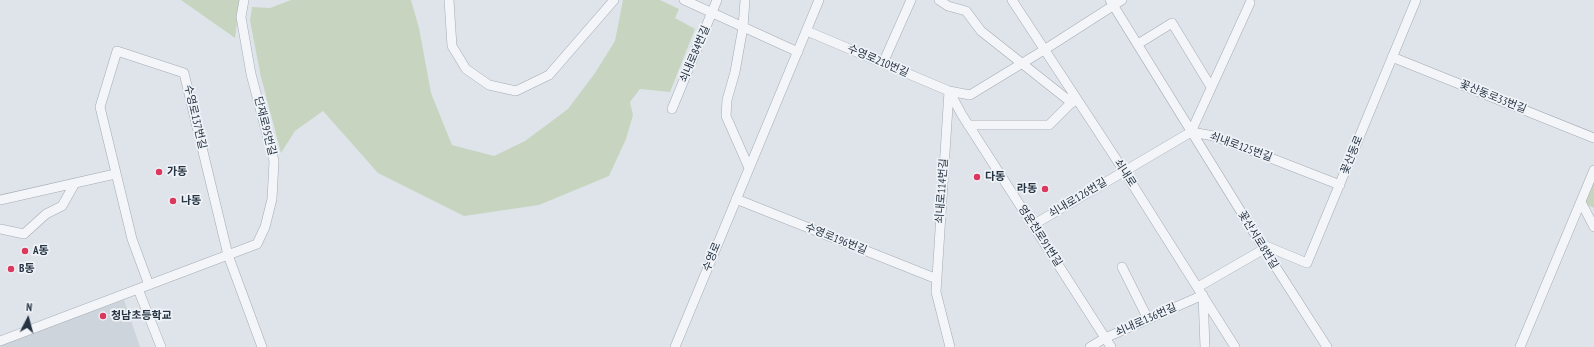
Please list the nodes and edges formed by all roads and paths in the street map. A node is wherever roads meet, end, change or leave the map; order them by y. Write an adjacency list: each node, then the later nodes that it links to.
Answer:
1 (244, 0): 44 (street, 단재로95번길)
2 (449, 0): 3 (street)
3 (614, 0)
4 (684, 0): 15 (street)
5 (718, 0): 15 (street, 쇠내로84번길)
6 (745, 0): 16 (street)
7 (819, 0): 17 (street, 수영로)
8 (911, 0): 22 (street)
9 (939, 0): 23 (street)
10 (1012, 0): 19 (street, 쇠내로)
11 (1122, 0): 13 (street, 수영로210번길)
12 (1416, 0): 21 (street, 꽃산동로)
13 (1112, 3): 18 (street, 꽃산서로8번길); 19 (street, 수영로210번길)
14 (1250, 3): 24 (street)
15 (712, 13): 16 (street); 27 (street, 쇠내로84번길)
16 (742, 27): 20 (street); 31 (street)
17 (807, 31): 20 (street, 수영로); 22 (street, 수영로210번길)
18 (1138, 44): 24 (street); 29 (street, 꽃산서로8번길)
19 (1044, 50): 23 (street, 수영로210번길); 26 (street, 쇠내로)
20 (798, 52): 31 (street, 수영로)
21 (1392, 57): 30 (street, 꽃산동로33번길); 36 (street, 꽃산동로)
22 (883, 63): 25 (street, 수영로210번길)
23 (1022, 63): 25 (street, 수영로210번길); 26 (street)
24 (1211, 87): 29 (street)
25 (949, 91): 28 (street, 영운천로91번길); 46 (street, 쇠내로114번길)
26 (1074, 101): 28 (street); 32 (street, 쇠내로)
27 (672, 109)
28 (968, 125): 40 (street, 영운천로91번길)
29 (1191, 132): 32 (street); 36 (street, 쇠내로125번길); 43 (street, 꽃산서로8번길)
30 (1594, 138)
31 (749, 168): 38 (street, 수영로)
32 (1124, 170): 40 (street, 쇠내로126번길); 49 (street, 쇠내로)
33 (1594, 170): 39 (street)
34 (115, 174): 35 (street); 44 (street, 수영로137번길); 47 (street, 수영로137번길)
35 (75, 183): 37 (street); 42 (street)
36 (1340, 185): 43 (street, 꽃산동로)
37 (0, 200)
38 (736, 200): 46 (street, 수영로196번길); 55 (street, 수영로)
39 (1581, 202): 41 (street); 62 (street)
40 (1033, 225): 51 (street, 영운천로91번길)
41 (1594, 227)
42 (0, 229)
43 (1262, 246): 49 (street, 쇠내로136번길); 61 (street, 꽃산서로8번길)
44 (228, 255): 47 (street, 단재로95번길); 54 (street)
45 (1122, 268): 50 (street)
46 (937, 279): 56 (street, 쇠내로114번길)
47 (149, 285): 48 (street, 단재로95번길)
48 (138, 289): 52 (street, 단재로95번길); 53 (street)
49 (1201, 291): 50 (street, 쇠내로136번길); 59 (street); 60 (street, 쇠내로)
50 (1148, 319): 51 (street, 쇠내로136번길)
51 (1105, 338): 57 (street, 쇠내로136번길); 58 (street, 영운천로91번길)
52 (0, 341)
53 (161, 347)
54 (262, 347)
55 (675, 347)
56 (950, 347)
57 (1090, 347)
58 (1111, 347)
59 (1204, 347)
60 (1235, 347)
61 (1327, 347)
62 (1520, 347)

